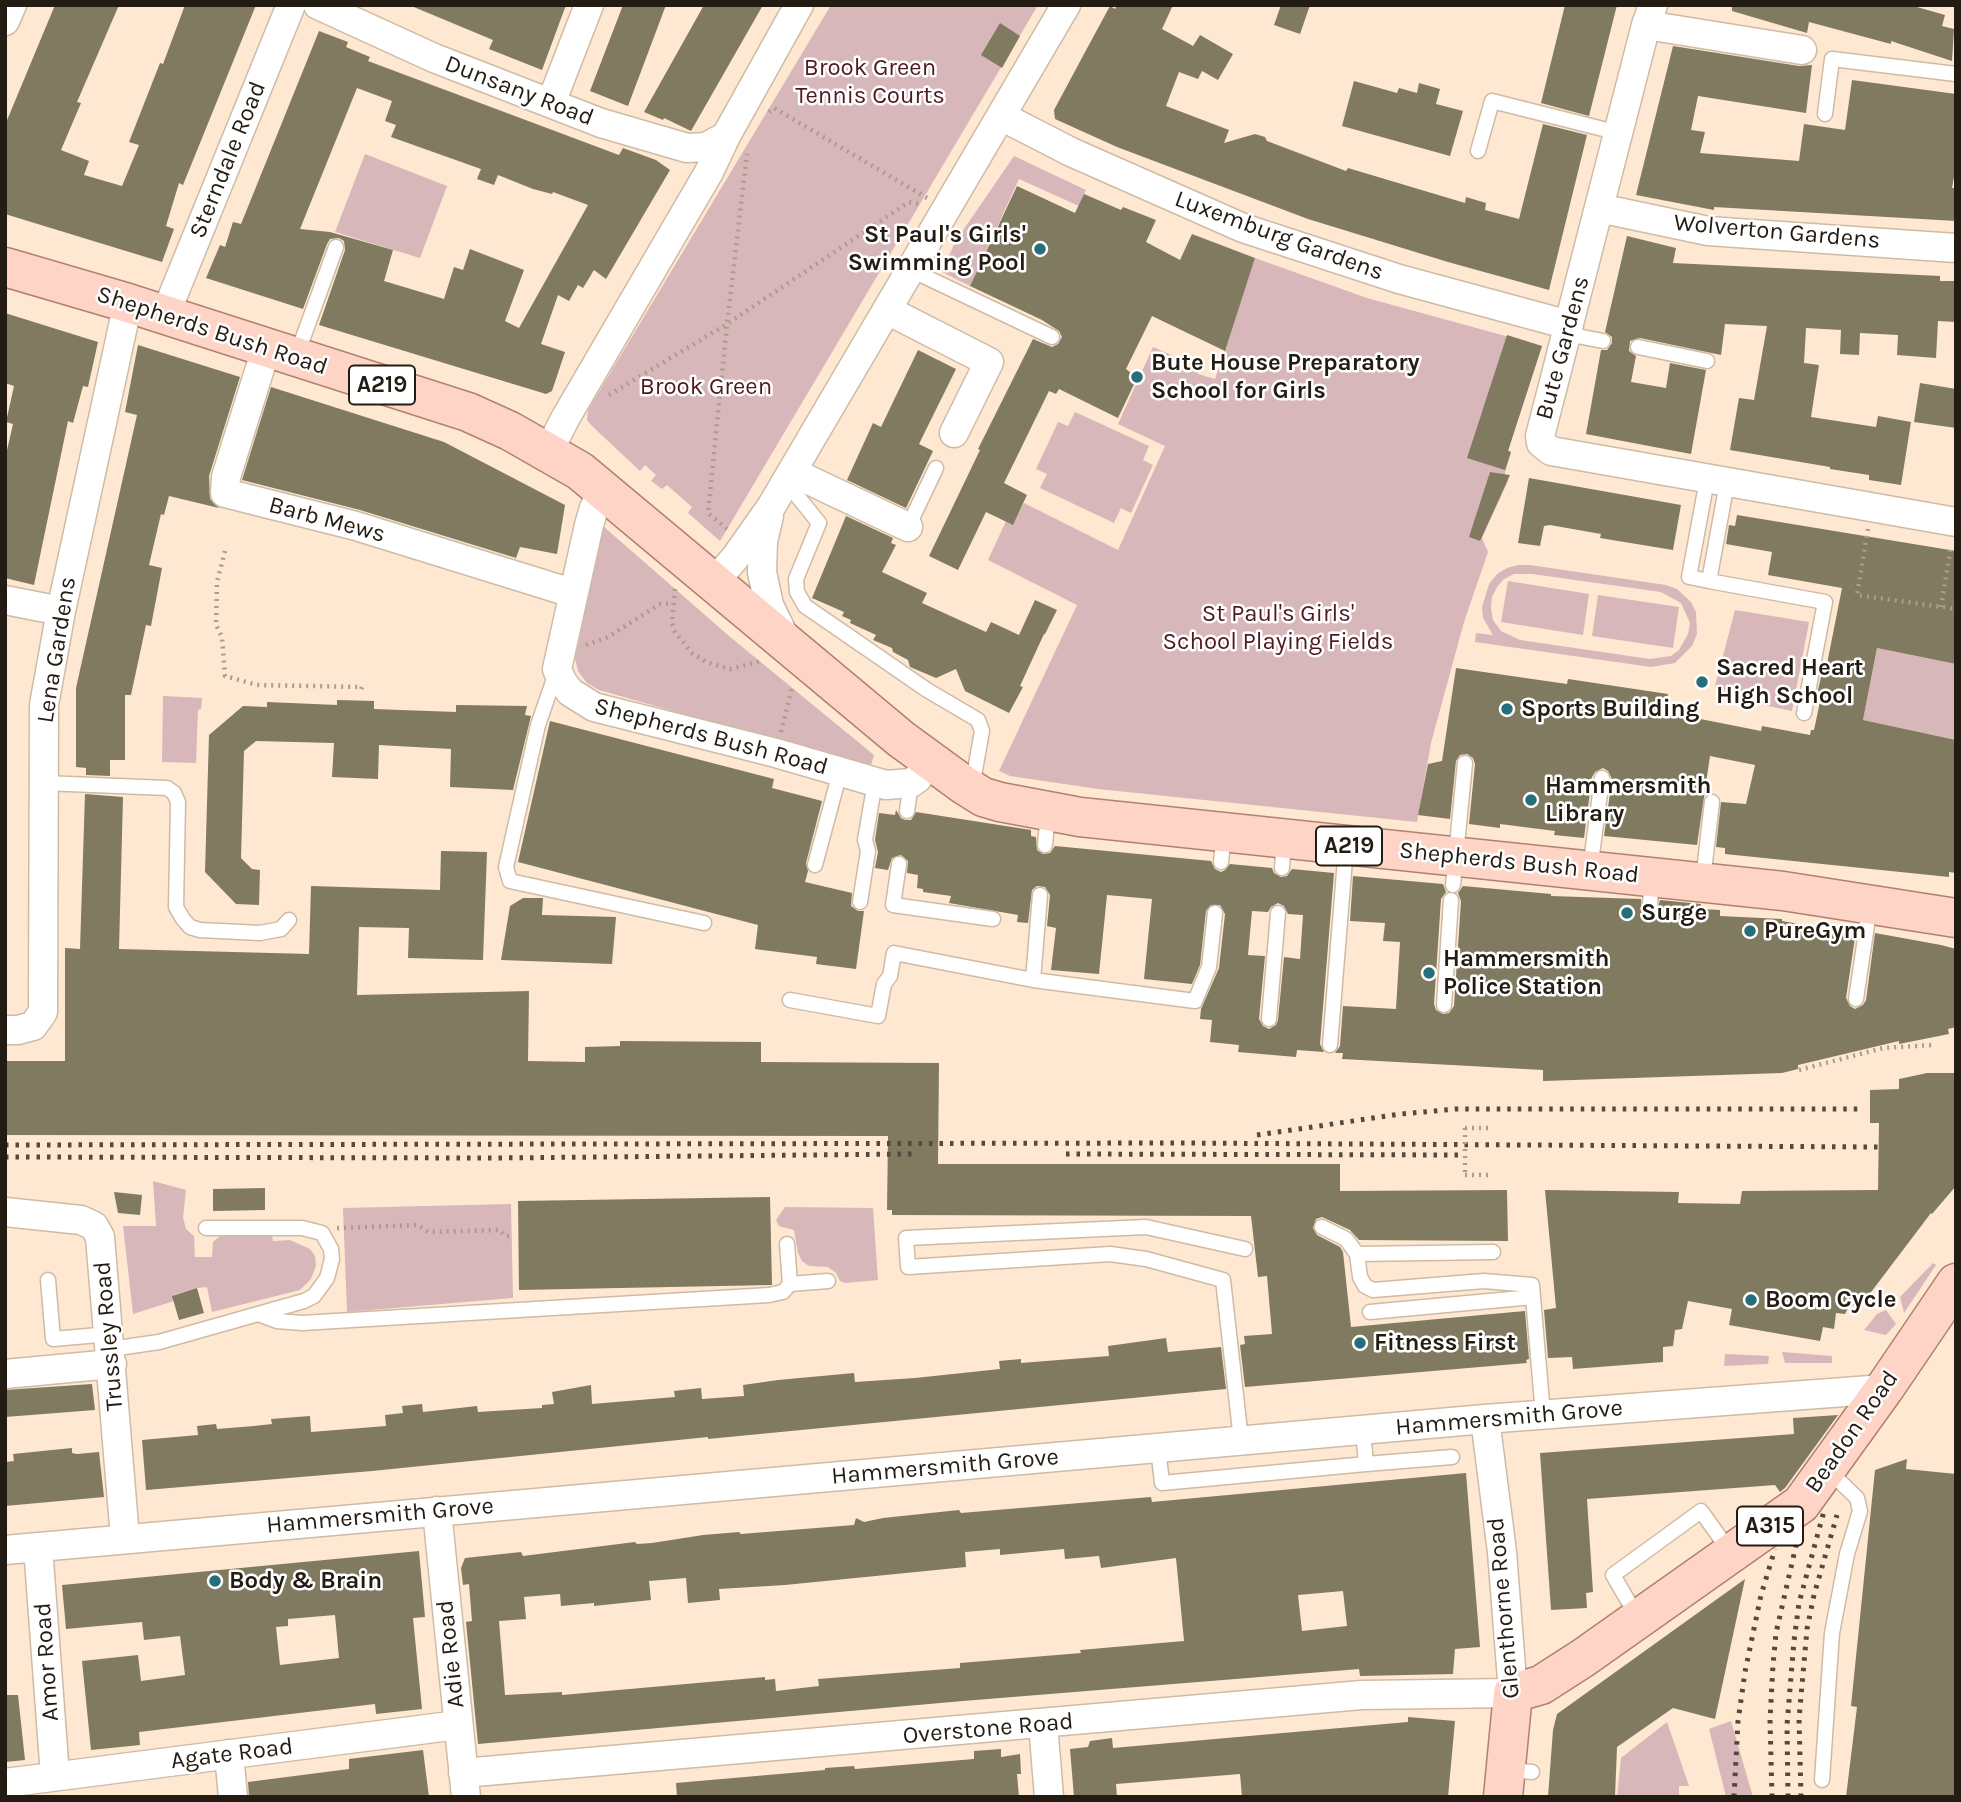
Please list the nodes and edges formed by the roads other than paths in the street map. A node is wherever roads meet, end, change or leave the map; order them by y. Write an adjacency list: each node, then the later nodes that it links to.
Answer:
1 (12, 5): 8 (street)
2 (291, 5): 24 (street, Sterndale Road)
3 (318, 5): 11 (street, Dunsany Road)
4 (589, 5): 11 (street)
5 (799, 5): 15 (street)
6 (1066, 5): 13 (street)
7 (1649, 15): 9 (street); 14 (street, Bute Gardens)
8 (5, 21)
9 (1802, 50)
10 (1956, 74): 12 (lane)
11 (551, 103): 15 (street, Dunsany Road)
12 (1825, 114)
13 (1001, 116): 21 (street); 25 (street, Luxemburg Gardens)
14 (1619, 133): 16 (lane); 17 (street, Bute Gardens)
15 (737, 142): 32 (street)
16 (1478, 151)
17 (1599, 208): 19 (street, Wolverton Gardens); 25 (street, Bute Gardens)
18 (336, 247): 29 (lane)
19 (1956, 247)
20 (5, 267): 22 (main road, Shepherds Bush Road / A219)
21 (911, 270): 23 (street); 26 (lane)
22 (128, 303): 24 (main road, Shepherds Bush Road / A219); 46 (street, Lena Gardens)
23 (887, 310): 31 (street); 34 (street)
24 (165, 315): 29 (main road, Shepherds Bush Road / A219)
25 (1568, 330): 27 (lane); 35 (street, Bute Gardens)
26 (1052, 337)
27 (1603, 341)
28 (1638, 347): 30 (lane)
29 (281, 353): 32 (main road, Shepherds Bush Road / A219); 43 (street, Barb Mews)
30 (1707, 361)
31 (954, 433)
32 (548, 452): 36 (main road, Shepherds Bush Road / A219)
33 (936, 468): 38 (lane)
34 (789, 477): 37 (street); 38 (street); 42 (lane)
35 (1717, 481): 39 (street, Bute Gardens); 40 (lane); 40 (lane)
36 (604, 489): 41 (main road, Shepherds Bush Road / A219); 43 (street)
37 (771, 507): 41 (street); 44 (street)
38 (908, 527)
39 (1954, 531)
40 (1709, 580): 49 (lane)
41 (713, 583): 47 (main road, Shepherds Bush Road / A219)
42 (797, 592): 44 (lane); 56 (lane)
43 (572, 593): 48 (street)
44 (768, 599): 47 (street)
45 (5, 600): 46 (street)
46 (61, 611): 55 (street, Lena Gardens)
47 (776, 654): 51 (main road, Shepherds Bush Road / A219)
48 (559, 661): 52 (street, Shepherds Bush Road); 73 (lane)
49 (1804, 713)
50 (1465, 763): 63 (lane)
51 (919, 771): 54 (street, Shepherds Bush Road); 56 (main road, Shepherds Bush Road / A219); 58 (lane)
52 (840, 772): 54 (street, Shepherds Bush Road); 61 (lane)
53 (1602, 778): 62 (lane)
54 (875, 782): 66 (lane)
55 (44, 783): 72 (lane); 79 (street, Lena Gardens)
56 (971, 789): 59 (main road, Shepherds Bush Road / A219)
57 (1712, 802): 64 (lane)
58 (907, 811)
59 (1346, 845): 63 (main road, Shepherds Bush Road / A219); 80 (lane)
60 (899, 864): 71 (lane)
61 (816, 865)
62 (1590, 870): 63 (main road, Shepherds Bush Road / A219); 64 (main road, Shepherds Bush Road / A219)
63 (1453, 880): 77 (lane)
64 (1703, 881): 67 (main road, Shepherds Bush Road / A219)
65 (1040, 895): 74 (lane)
66 (860, 902)
67 (1871, 904): 70 (main road, A219); 75 (lane)
68 (1215, 913): 74 (lane)
69 (1278, 913): 78 (lane)
70 (1956, 918)
71 (993, 919)
72 (289, 920)
73 (704, 923)
74 (1033, 979): 76 (lane)
75 (1856, 999)
76 (790, 1000)
77 (1444, 1005)
78 (1269, 1019)
79 (11, 1030)
80 (1330, 1045)
81 (5, 1212): 95 (street, Trussley Road)
82 (1322, 1227): 87 (lane)
83 (206, 1228): 94 (lane)
84 (787, 1244): 91 (lane)
85 (1245, 1250): 101 (lane)
86 (1493, 1252): 87 (lane)
87 (1357, 1254): 92 (lane)
88 (48, 1280): 95 (lane)
89 (828, 1281): 91 (lane)
90 (1956, 1283): 97 (main road, Beadon Road / A315)
91 (790, 1284): 94 (lane)
92 (1533, 1297): 93 (lane); 98 (lane)
93 (1370, 1312)
94 (261, 1315): 95 (lane)
95 (111, 1349): 96 (street); 107 (street, Trussley Road)
96 (5, 1374)
97 (1884, 1390): 98 (street, Hammersmith Grove); 105 (main road, Beadon Road / A315)
98 (1543, 1415): 99 (street, Hammersmith Grove)
99 (1485, 1419): 100 (street, Hammersmith Grove); 112 (street, Glenthorne Road)
100 (1363, 1430): 101 (street, Hammersmith Grove); 104 (lane)
101 (1241, 1440): 102 (street, Hammersmith Grove)
102 (1158, 1448): 104 (lane); 106 (street, Hammersmith Grove)
103 (1452, 1457): 104 (lane)
104 (1366, 1464)
105 (1827, 1469): 110 (main road, Beadon Road / A315); 118 (lane)
106 (437, 1511): 107 (street, Hammersmith Grove); 114 (street, Adie Road)
107 (125, 1538): 108 (street, Hammersmith Grove)
108 (38, 1547): 109 (street, Hammersmith Grove); 116 (street, Amor Road)
109 (5, 1550)
110 (1731, 1553): 111 (main road, Beadon Road / A315); 111 (lane)
111 (1638, 1619): 112 (main road, Beadon Road / A315)
112 (1513, 1693): 113 (street, Overstone Road); 117 (main road, Glenthorne Road)
113 (1043, 1724): 120 (street, Overstone Road); 122 (street)
114 (458, 1725): 115 (street, Agate Road); 120 (street, Adie Road)
115 (229, 1754): 116 (street, Agate Road); 121 (street)
116 (55, 1776): 119 (street, Agate Road)
117 (1514, 1780)
118 (1822, 1780)
119 (5, 1783)
120 (465, 1785)
121 (233, 1797)
122 (1049, 1797)

